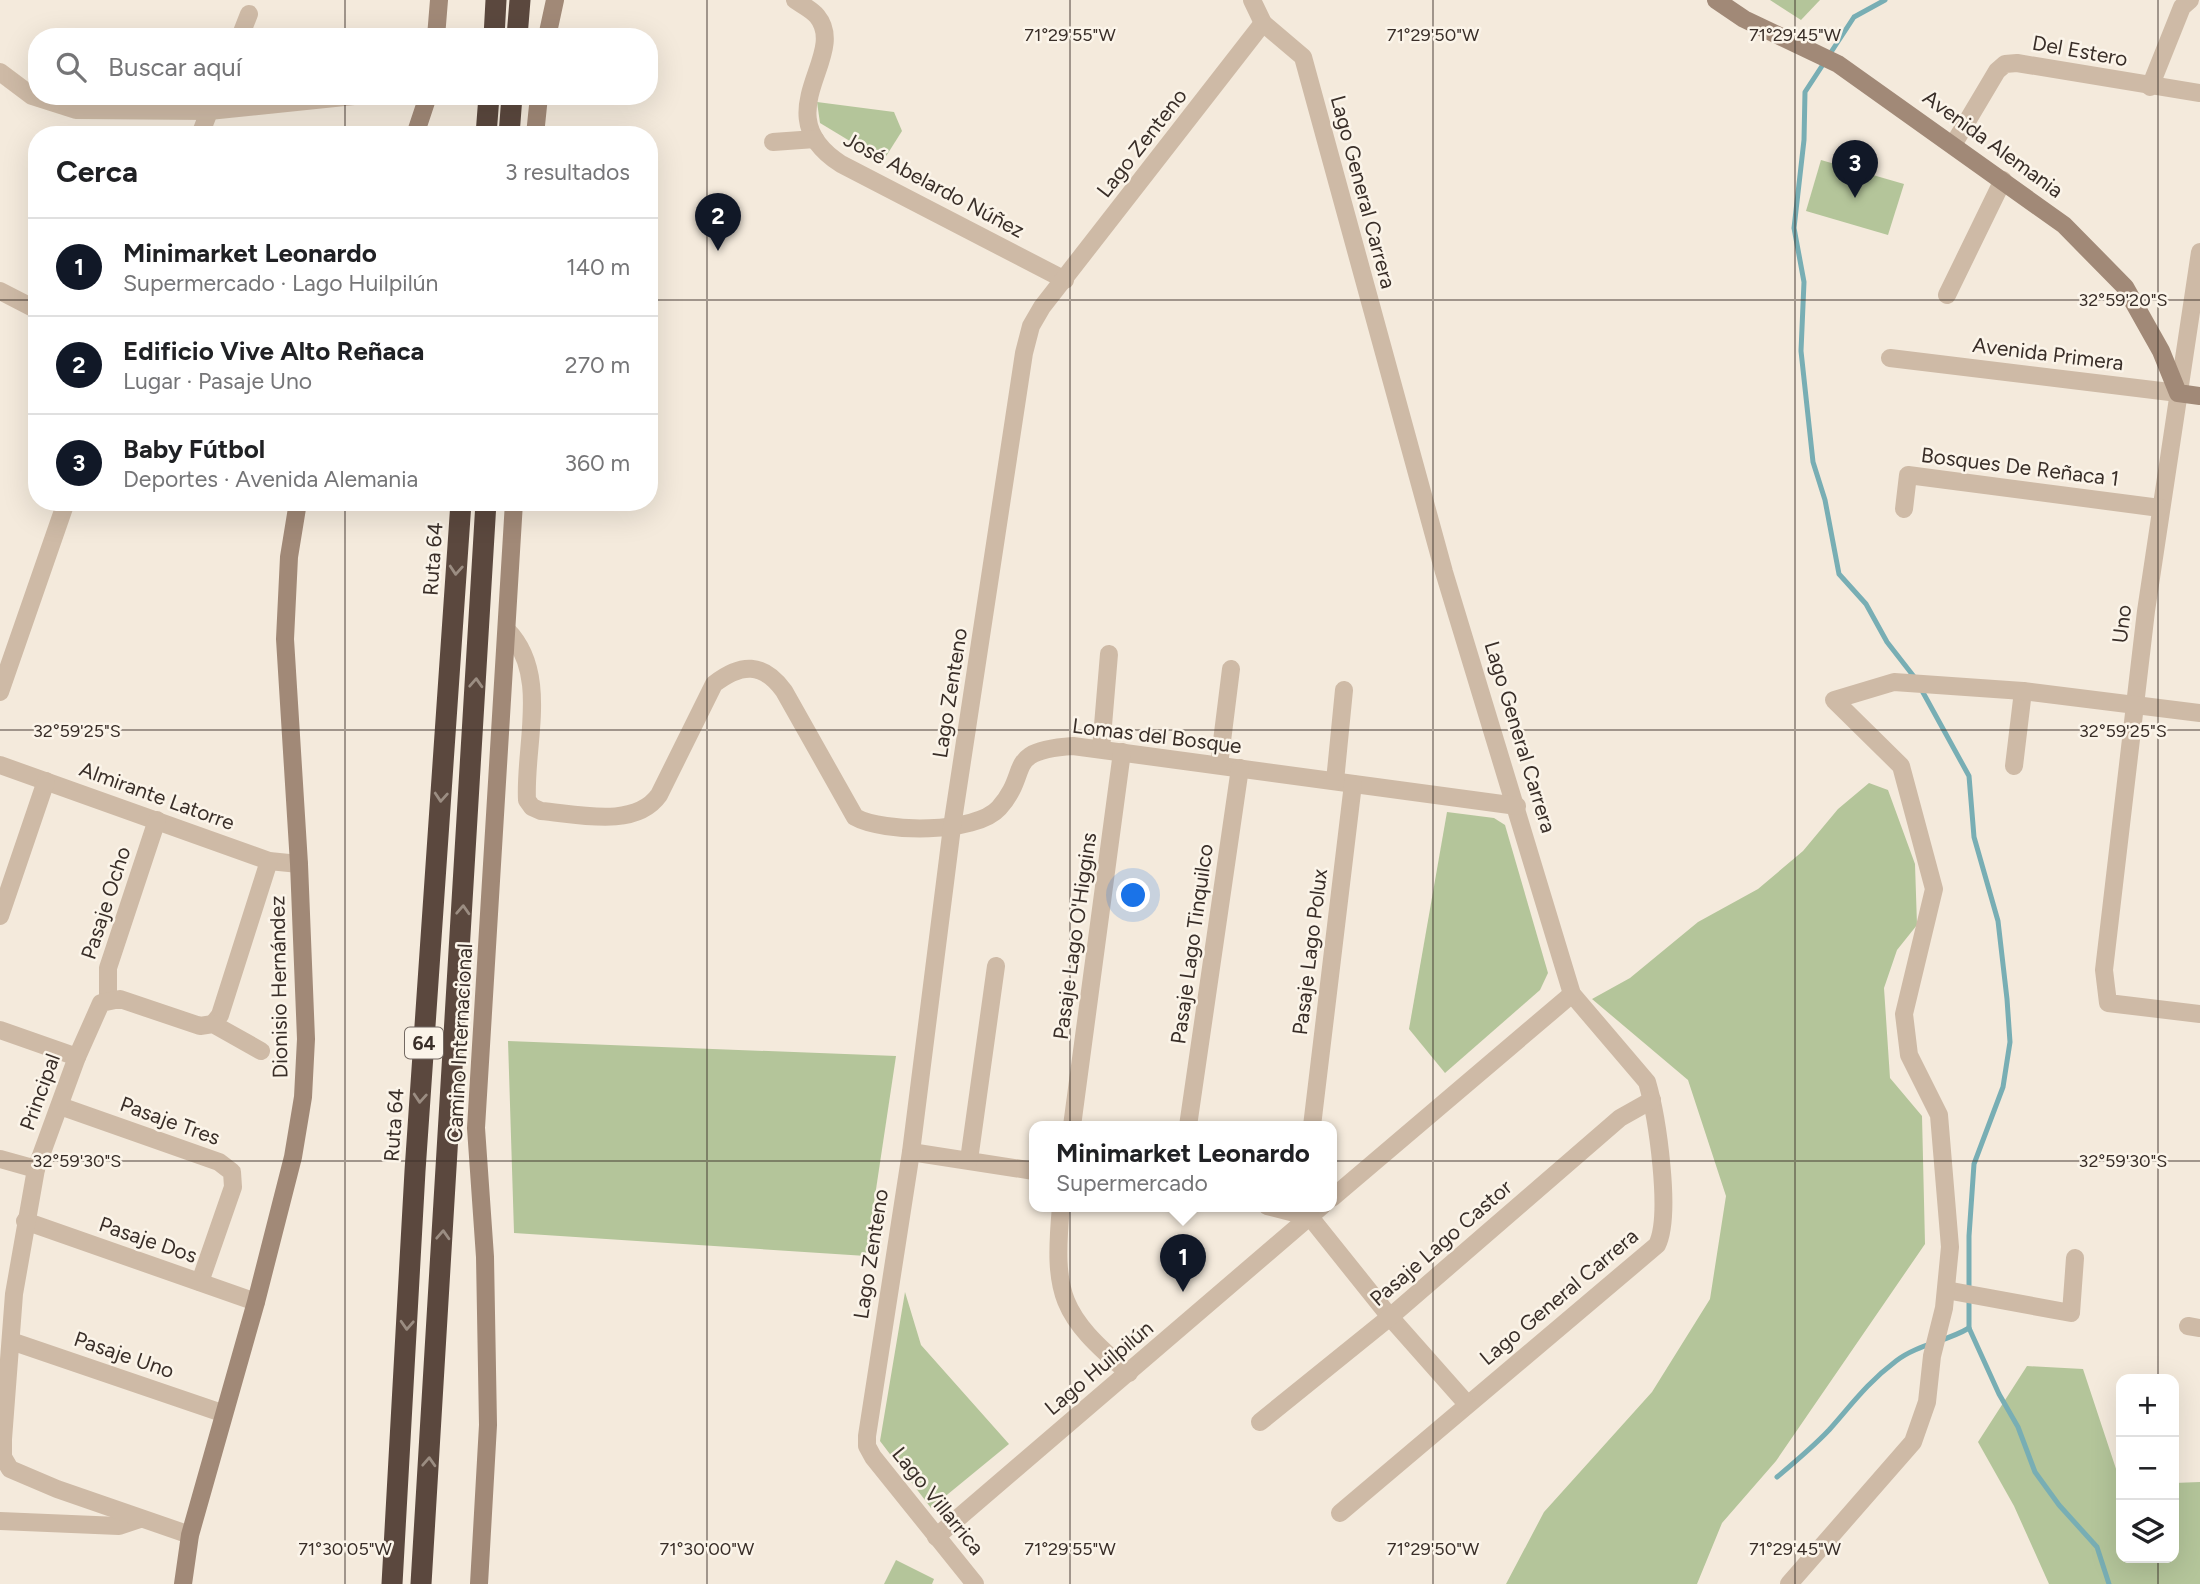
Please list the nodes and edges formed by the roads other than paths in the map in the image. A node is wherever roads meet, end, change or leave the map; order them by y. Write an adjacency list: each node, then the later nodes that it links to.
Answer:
1 (439, 0): 12 (street)
2 (496, 0): 13 (highway)
3 (520, 0): 14 (highway)
4 (555, 0): 15 (street)
5 (794, 0): 32 (street, José Abelardo Núñez)
6 (1252, 0): 10 (street, Lago General Carrera)
7 (1716, 0): 34 (street, Avenida Alemania)
8 (2190, 0): 17 (street)
9 (249, 13): 11 (street)
10 (1263, 23): 37 (street, Lago Zenteno); 68 (street, Lago General Carrera)
11 (243, 28)
12 (437, 28)
13 (494, 28)
14 (518, 28)
15 (549, 28)
16 (0, 72): 18 (street)
17 (2150, 87): 19 (street, Del Estero); 34 (street, Del Estero)
18 (28, 93)
19 (2200, 93)
20 (56, 105): 21 (street)
21 (195, 105)
22 (212, 105): 27 (street)
23 (425, 105): 28 (street)
24 (488, 105): 29 (highway)
25 (511, 105): 30 (highway)
26 (538, 105): 31 (street)
27 (203, 126)
28 (418, 126)
29 (487, 126)
30 (510, 126)
31 (536, 126)
32 (815, 139): 33 (street); 37 (street, José Abelardo Núñez)
33 (774, 142)
34 (1953, 145): 35 (street, Avenida Alemania)
35 (2003, 180): 39 (street); 42 (street, Avenida Alemania)
36 (2200, 252): 42 (street, Uno)
37 (1065, 280): 70 (street, Lago Zenteno)
38 (0, 291): 40 (street)
39 (1947, 295)
40 (28, 305)
41 (1890, 358): 42 (street, Avenida Primera)
42 (2178, 393): 43 (street, Avenida Primera); 44 (street, Uno)
43 (2200, 396)
44 (2160, 508): 45 (street, Bosques De Reñaca 1); 57 (street, Uno)
45 (1904, 509)
46 (63, 511): 56 (street)
47 (297, 511): 72 (street, Dionisio Hernández)
48 (460, 511): 115 (highway, Ruta 64 / 64, one-way to 115)
49 (485, 511): 116 (highway, 64, one-way to 49)
50 (514, 511): 51 (street, Camino Internacional)
51 (507, 630): 70 (street, Lomas del Bosque); 117 (street, Camino Internacional)
52 (1109, 654): 59 (street)
53 (1231, 670): 62 (street)
54 (1344, 690): 66 (street)
55 (2023, 691): 57 (street); 63 (street); 99 (street)
56 (0, 692)
57 (2136, 705): 58 (street); 77 (street, Uno)
58 (2200, 713)
59 (1101, 749): 60 (street, Lomas del Bosque); 70 (street, Lomas del Bosque)
60 (1122, 752): 62 (street, Lomas del Bosque); 84 (street, Pasaje Lago O'Higgins)
61 (0, 765): 65 (street, Almirante Latorre)
62 (1219, 765): 64 (street, Lomas del Bosque)
63 (2014, 766)
64 (1240, 768): 66 (street, Lomas del Bosque); 85 (street, Pasaje Lago Tinquilco)
65 (46, 781): 69 (street, Almirante Latorre); 73 (street)
66 (1335, 781): 67 (street, Lomas del Bosque)
67 (1353, 784): 68 (street, Lomas del Bosque); 86 (street, Pasaje Lago Polux)
68 (1517, 806): 75 (street, Lago General Carrera)
69 (157, 820): 71 (street, Almirante Latorre); 76 (street, Pasaje Ocho)
70 (952, 827): 87 (street, Lago Zenteno)
71 (269, 861): 72 (street, Almirante Latorre); 78 (street)
72 (299, 864): 101 (street, Dionisio Hernández)
73 (0, 916)
74 (996, 966): 89 (street)
75 (1573, 994): 82 (street, Lago General Carrera); 92 (street)
76 (108, 1000): 78 (street); 81 (street, Principal)
77 (2200, 1014)
78 (213, 1024): 80 (street)
79 (0, 1030): 81 (street)
80 (261, 1051)
81 (77, 1057): 83 (street, Principal)
82 (1652, 1100): 102 (street, Pasaje Lago Castor); 105 (street, Lago General Carrera)
83 (60, 1106): 90 (street, Principal); 98 (street, Pasaje Tres)
84 (1073, 1121)
85 (1189, 1121)
86 (1313, 1121)
87 (911, 1152): 89 (street); 108 (street, Lago Zenteno)
88 (0, 1159): 90 (street)
89 (969, 1160): 91 (street)
90 (36, 1169): 96 (street, Principal)
91 (1029, 1170)
92 (1337, 1194)
93 (1061, 1212): 104 (street)
94 (1311, 1212): 104 (street, Lago Huilpilún)
95 (1314, 1212): 102 (street)
96 (25, 1221): 98 (street, Pasaje Dos); 100 (street, Principal)
97 (2075, 1258): 99 (street)
98 (200, 1282): 101 (street, Pasaje Dos)
99 (1946, 1290): 119 (street)
100 (7, 1292): 103 (street, Principal)
101 (256, 1302): 106 (street, Dionisio Hernández)
102 (1390, 1317): 105 (street); 107 (street, Pasaje Lago Castor)
103 (11, 1341): 106 (street, Pasaje Uno); 110 (street, Principal)
104 (1129, 1373): 113 (street, Lago Huilpilún)
105 (1467, 1405): 109 (street, Lago General Carrera)
106 (222, 1413): 112 (street, Dionisio Hernández)
107 (1260, 1422)
108 (867, 1446): 113 (street, Lago Villarrica)
109 (1340, 1513)
110 (140, 1519): 111 (street); 112 (street)
111 (0, 1521)
112 (190, 1535): 114 (street, Dionisio Hernández)
113 (936, 1537): 118 (street, Lago Villarrica)
114 (183, 1584)
115 (392, 1584)
116 (421, 1584)
117 (479, 1584)
118 (975, 1584)
119 (1789, 1584)

